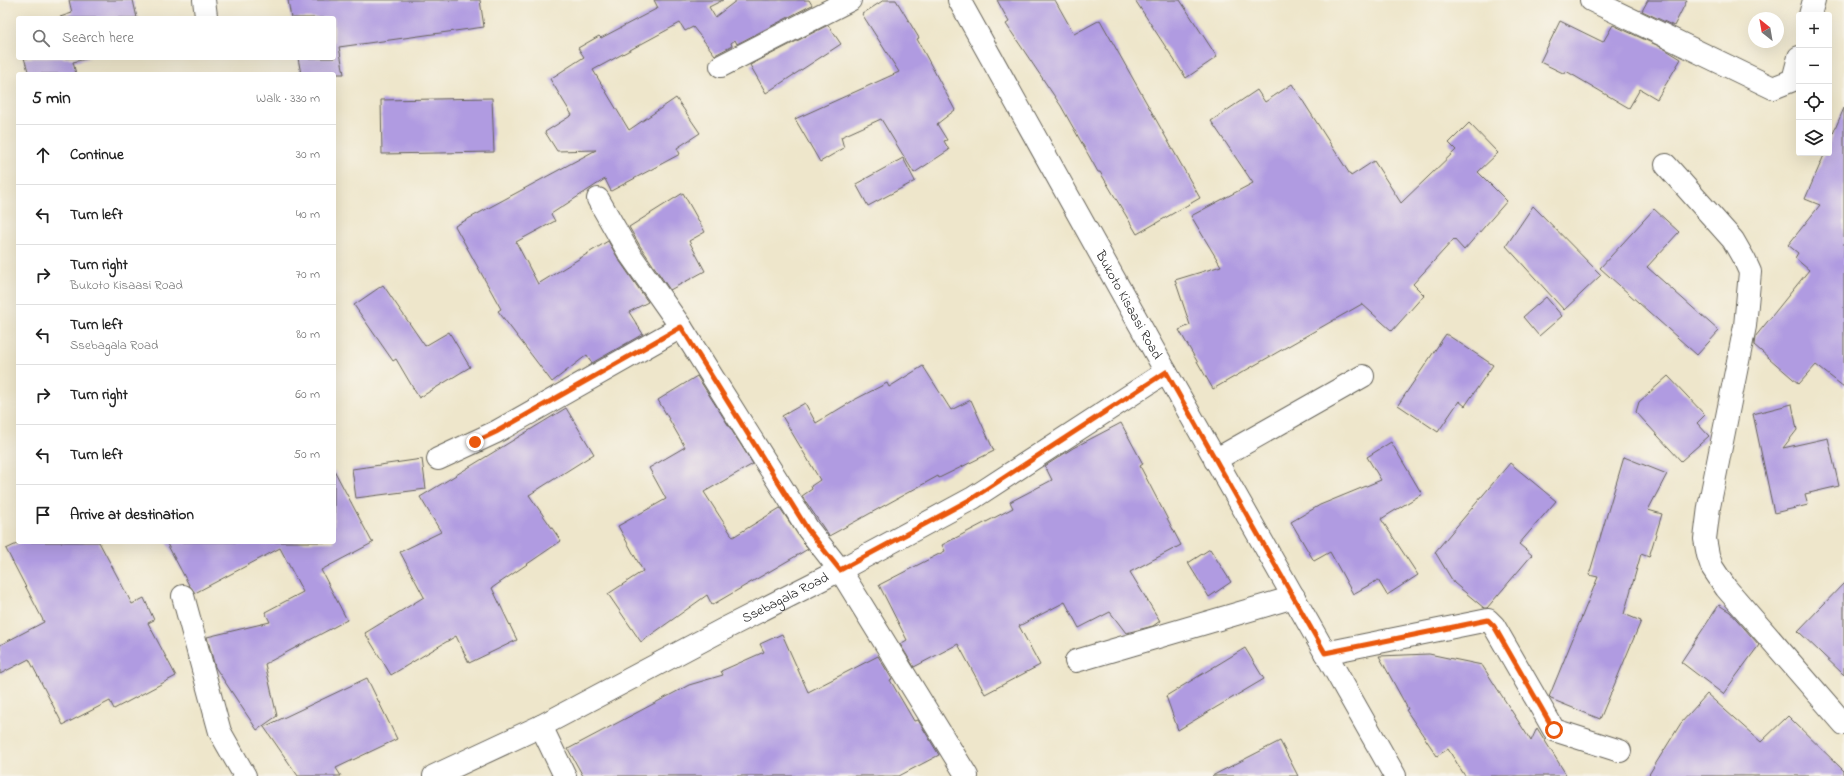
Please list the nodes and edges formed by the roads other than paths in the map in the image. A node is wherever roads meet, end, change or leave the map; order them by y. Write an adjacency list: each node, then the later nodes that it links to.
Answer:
1 (850, 0): 6 (street)
2 (959, 0): 11 (street, Bukoto Kisaasi Road)
3 (1591, 0): 7 (street)
4 (1814, 0): 5 (street)
5 (1811, 12)
6 (720, 66)
7 (1796, 68)
8 (1666, 165): 20 (street)
9 (598, 199): 10 (street)
10 (681, 327): 13 (street); 15 (street)
11 (1166, 372): 14 (street, Bukoto Kisaasi Road); 15 (street, Ssebagala Road)
12 (1363, 376): 14 (street)
13 (438, 459)
14 (1216, 460): 17 (street, Bukoto Kisaasi Road)
15 (840, 570): 21 (street, Ssebagala Road); 26 (street)
16 (183, 596): 23 (street)
17 (1294, 597): 18 (street, Bukoto Kisaasi Road); 19 (street)
18 (1325, 653): 22 (street); 27 (street, Bukoto Kisaasi Road)
19 (1076, 661)
20 (1844, 724)
21 (541, 726): 24 (street, Ssebagala Road); 25 (street)
22 (1620, 751)
23 (245, 776)
24 (434, 776)
25 (565, 776)
26 (967, 776)
27 (1395, 776)

